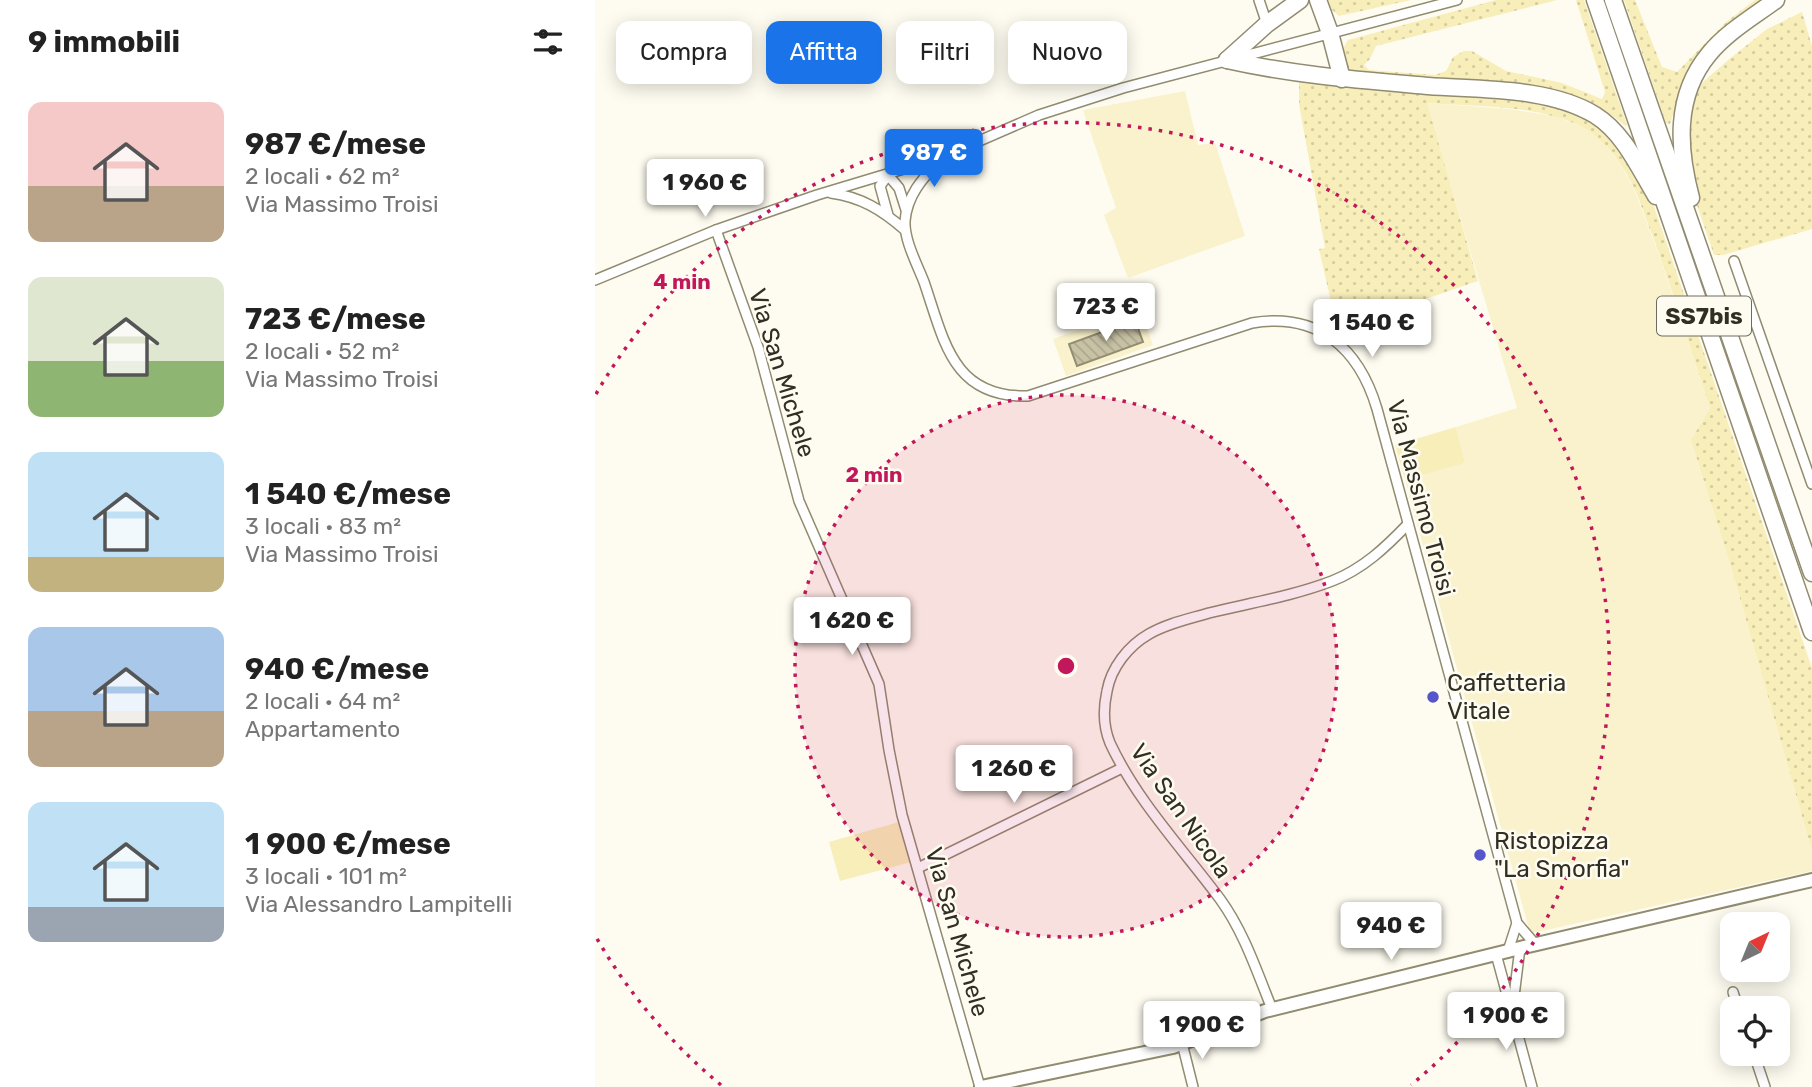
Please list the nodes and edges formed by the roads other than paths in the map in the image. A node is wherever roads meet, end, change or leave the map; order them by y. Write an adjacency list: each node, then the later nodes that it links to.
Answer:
1 (1300, 0): 8 (highway)
2 (1318, 0): 9 (highway)
3 (1457, 0): 9 (street)
4 (1595, 0): 17 (highway, SS7bis)
5 (1613, 0): 20 (highway, SS7bis)
6 (1776, 0): 20 (highway)
7 (1263, 2): 8 (street)
8 (1267, 24): 10 (highway)
9 (1330, 33): 10 (street); 11 (highway)
10 (1227, 60): 11 (highway); 12 (street)
11 (1342, 79): 17 (highway)
12 (942, 157): 13 (street); 15 (street, Via Massimo Troisi)
13 (888, 175): 14 (street); 15 (street); 16 (street)
14 (826, 192): 16 (street, Via Massimo Troisi); 18 (street)
15 (907, 212): 19 (street, Via Massimo Troisi)
16 (888, 215): 19 (street, Via Massimo Troisi)
17 (1672, 224): 26 (highway, SS7bis)
18 (716, 230): 22 (street); 28 (street, Via San Michele)
19 (905, 230): 24 (street, Via Massimo Troisi)
20 (1699, 245): 25 (highway, SS7bis)
21 (1734, 261): 23 (street)
22 (595, 280)
23 (1812, 484)
24 (1408, 524): 27 (street, Via San Nicola); 30 (street, Via Massimo Troisi)
25 (1812, 573)
26 (1812, 632)
27 (1122, 768): 28 (street); 35 (street, Via San Nicola)
28 (918, 868): 39 (street, Via San Michele)
29 (1812, 880): 31 (main road)
30 (1517, 923): 31 (street, Via Massimo Troisi); 32 (street)
31 (1535, 944): 32 (main road)
32 (1508, 951): 35 (main road); 36 (street); 36 (street)
33 (1733, 992): 34 (street)
34 (1734, 996)
35 (1272, 1009): 37 (main road)
36 (1512, 1009): 41 (street)
37 (1182, 1043): 39 (main road); 40 (street)
38 (1758, 1066): 42 (street)
39 (981, 1087)
40 (1193, 1087)
41 (1532, 1087)
42 (1766, 1087)

